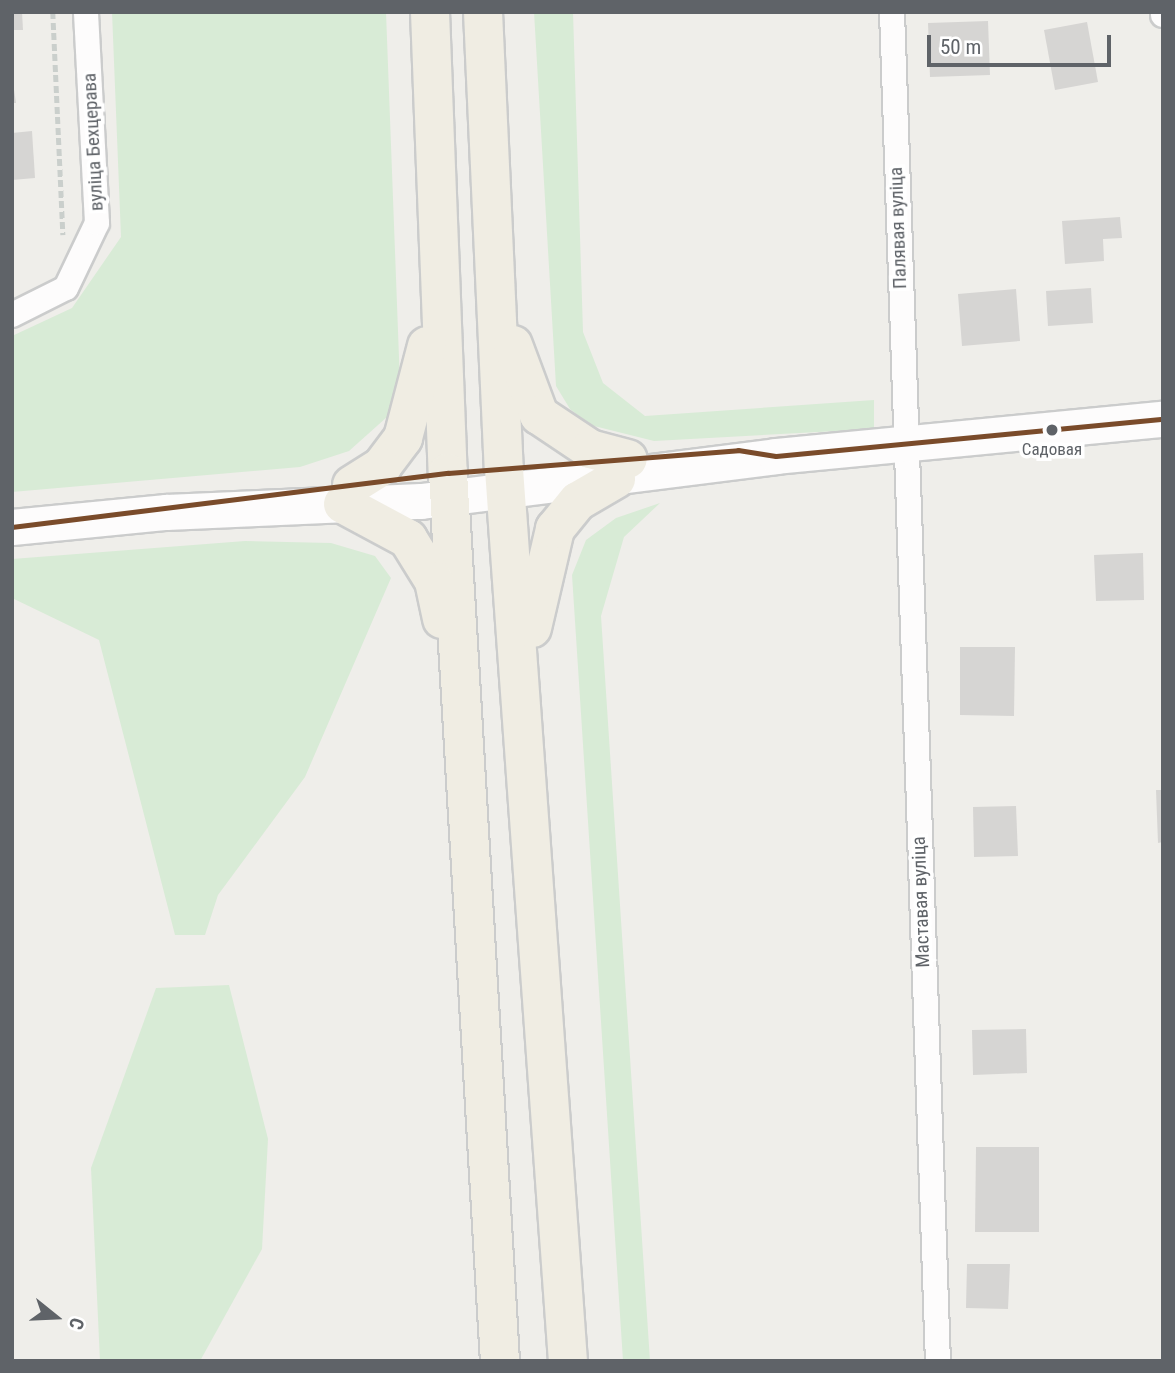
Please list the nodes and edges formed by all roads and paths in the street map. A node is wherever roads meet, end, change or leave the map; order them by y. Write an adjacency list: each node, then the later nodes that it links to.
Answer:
1 (53, 12): 8 (path)
2 (86, 12): 8 (street, вуліца Бехцерава)
3 (430, 12): 6 (highway)
4 (483, 12): 7 (highway)
5 (892, 12): 11 (street, Палявая вуліца)
6 (440, 272): 14 (highway); 15 (highway)
7 (495, 274): 12 (highway); 13 (highway)
8 (66, 288): 9 (street)
9 (12, 315)
10 (1163, 419): 11 (street)
11 (905, 444): 12 (street); 21 (street, Маставая вуліца)
12 (622, 469): 13 (street); 18 (highway)
13 (505, 480): 14 (street); 18 (highway)
14 (449, 485): 15 (street); 17 (highway)
15 (347, 495): 16 (street); 17 (highway)
16 (12, 527)
17 (461, 710): 19 (highway)
18 (525, 745): 20 (highway)
19 (500, 1361)
20 (568, 1361)
21 (938, 1361)

